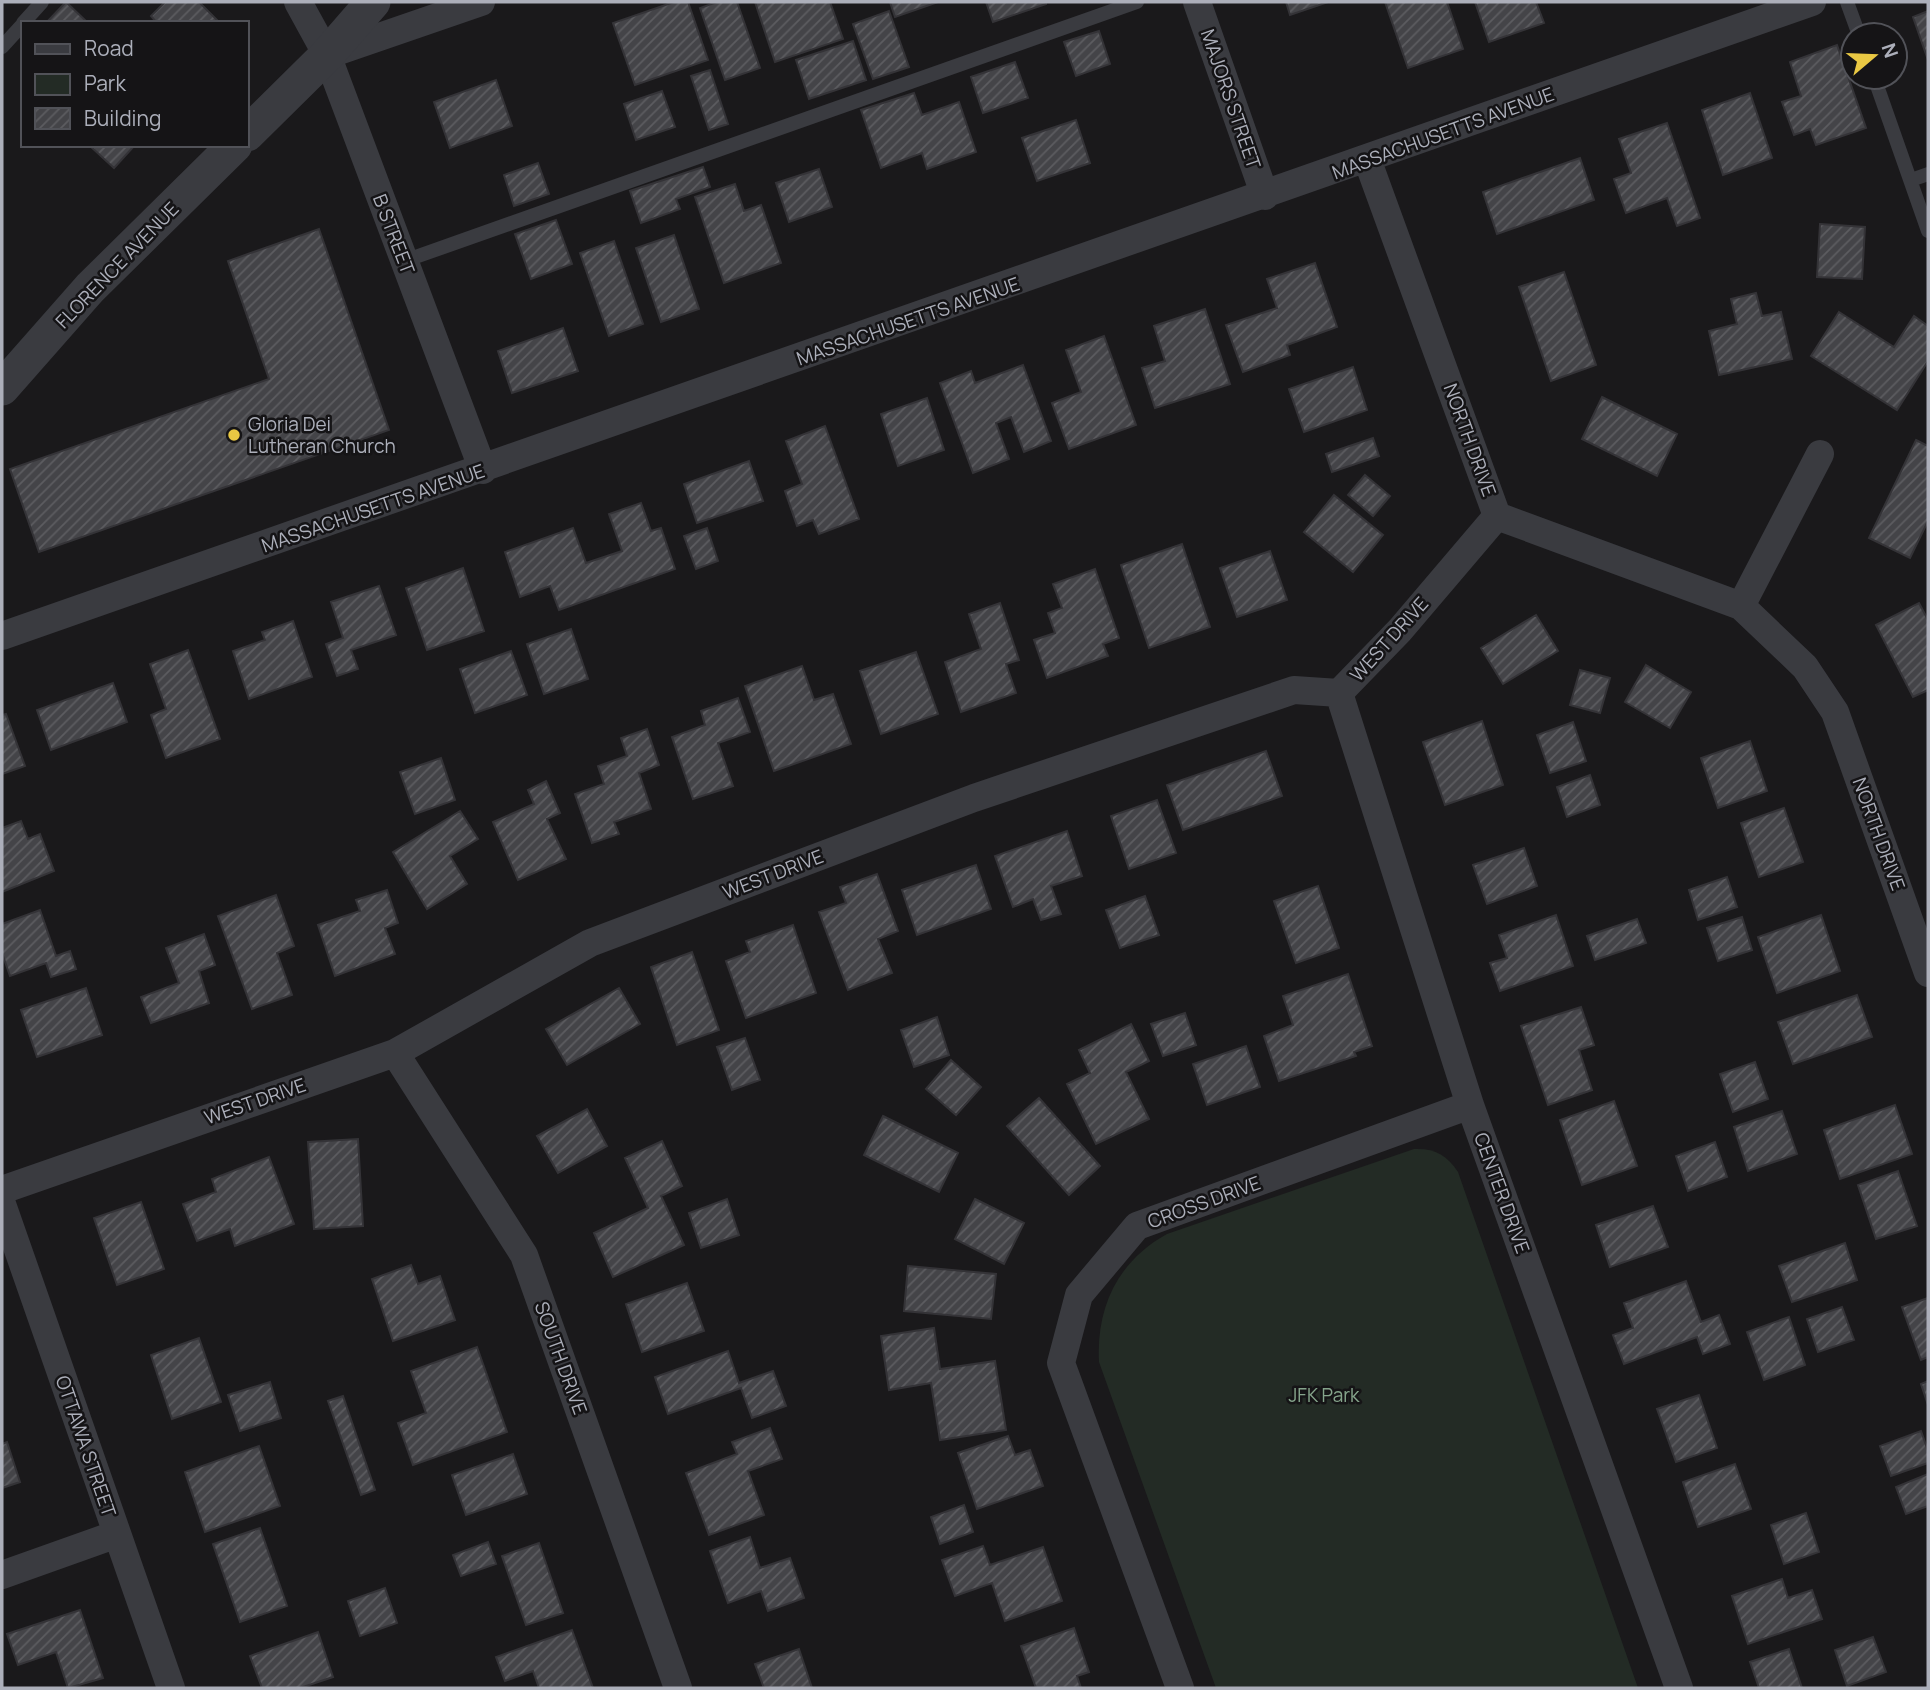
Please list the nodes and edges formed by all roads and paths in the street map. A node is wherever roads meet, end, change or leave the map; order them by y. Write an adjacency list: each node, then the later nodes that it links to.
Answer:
1 (42, 2): 9 (lane)
2 (298, 2): 13 (street, B STREET)
3 (373, 2): 13 (street)
4 (481, 2): 13 (street)
5 (1137, 2): 22 (lane)
6 (1197, 2): 20 (street, MAJORS STREET)
7 (1812, 2): 17 (street, MASSACHUSETTS AVENUE)
8 (1847, 2): 10 (lane)
9 (25, 21)
10 (1854, 21)
11 (21, 25): 12 (lane)
12 (2, 47)
13 (327, 55): 15 (street); 22 (street, B STREET)
14 (1879, 91): 19 (lane)
15 (248, 133)
16 (233, 147): 23 (street, FLORENCE AVENUE)
17 (1367, 159): 20 (street, MASSACHUSETTS AVENUE); 26 (street, NORTH DRIVE)
18 (1928, 174): 19 (lane)
19 (1910, 180): 21 (lane)
20 (1265, 196): 25 (street, MASSACHUSETTS AVENUE)
21 (1928, 231)
22 (404, 261): 25 (street, B STREET)
23 (2, 388)
24 (1820, 454): 27 (street)
25 (483, 470): 28 (street, MASSACHUSETTS AVENUE)
26 (1497, 516): 27 (street, NORTH DRIVE); 29 (street, WEST DRIVE)
27 (1741, 606): 30 (street, NORTH DRIVE)
28 (2, 636)
29 (1339, 693): 31 (street, WEST DRIVE); 32 (street, CENTER DRIVE)
30 (1928, 973)
31 (395, 1053): 33 (street, WEST DRIVE); 38 (street, SOUTH DRIVE)
32 (1470, 1105): 39 (street, CROSS DRIVE); 40 (street, CENTER DRIVE)
33 (2, 1190)
34 (2, 1204): 35 (street, OTTAWA STREET)
35 (117, 1534): 36 (street); 37 (street, OTTAWA STREET)
36 (2, 1575)
37 (171, 1688)
38 (678, 1688)
39 (1180, 1688)
40 (1679, 1688)

